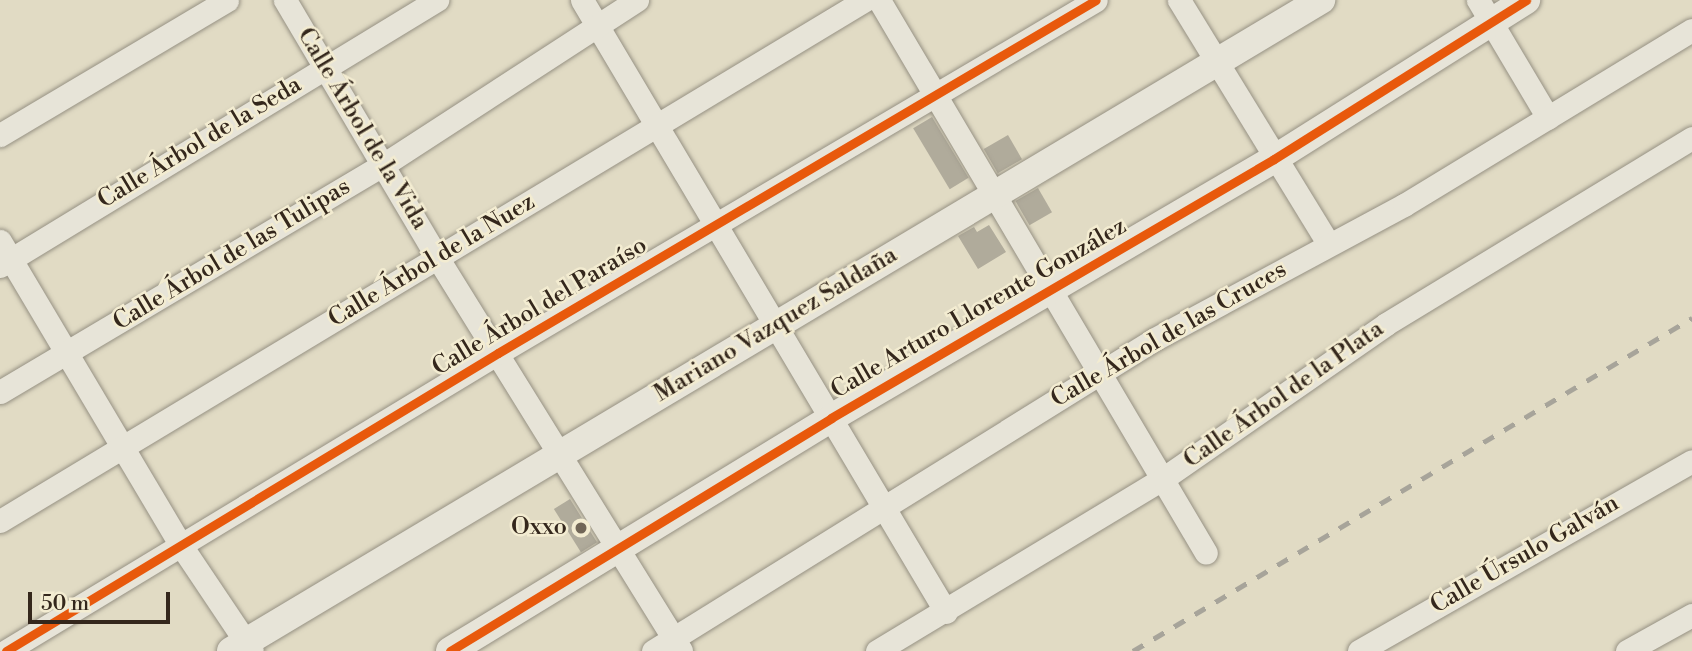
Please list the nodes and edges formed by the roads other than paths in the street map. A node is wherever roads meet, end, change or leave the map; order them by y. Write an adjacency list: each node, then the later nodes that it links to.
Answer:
1 (227, 0): 20 (street)
2 (285, 0): 16 (street, Calle Árbol de la Vida)
3 (437, 0): 16 (street, Calle Árbol de la Seda)
4 (582, 0): 13 (street)
5 (637, 0): 13 (street, Calle Árbol de las Tulipas)
6 (865, 0): 19 (street, Calle Árbol de la Nuez)
7 (879, 0): 17 (street)
8 (1096, 0): 17 (street, Calle Árbol del Paraíso)
9 (1179, 0): 15 (street)
10 (1321, 0): 15 (street, Mariano Vazquez Saldaña)
11 (1526, 0): 12 (street, Calle Arturo Llorente González)
12 (1485, 11): 18 (street); 22 (street, Calle Arturo Llorente González)
13 (598, 25): 19 (street); 23 (street, Calle Árbol de las Tulipas)
14 (1692, 30): 18 (street, Calle Árbol de las Cruces)
15 (1218, 65): 22 (street); 24 (street, Mariano Vazquez Saldaña)
16 (326, 67): 23 (street, Calle Árbol de la Vida); 27 (street, Calle Árbol de la Seda)
17 (938, 94): 24 (street); 25 (street, Calle Árbol del Paraíso)
18 (1548, 118): 26 (street, Calle Árbol de las Cruces)
19 (657, 128): 25 (street); 28 (street, Calle Árbol de la Nuez)
20 (0, 135)
21 (1692, 138): 39 (street, Calle Árbol de la Plata)
22 (1275, 159): 26 (street); 29 (street, Calle Arturo Llorente González)
23 (383, 165): 28 (street, Calle Árbol de la Vida); 31 (street, Calle Árbol de las Tulipas)
24 (996, 192): 29 (street); 30 (street, Mariano Vazquez Saldaña)
25 (715, 225): 30 (street); 32 (street, Calle Árbol del Paraíso)
26 (1328, 243): 33 (street, Calle Árbol de las Cruces)
27 (4, 255): 31 (street)
28 (437, 257): 32 (street, Calle Árbol de la Vida); 36 (street, Calle Árbol de la Nuez)
29 (1053, 287): 33 (street); 35 (street, Calle Arturo Llorente González)
30 (776, 324): 35 (street); 37 (street, Mariano Vazquez Saldaña)
31 (66, 352): 34 (street, Calle Árbol de las Tulipas); 36 (street)
32 (498, 353): 37 (street, Calle Árbol de la Vida); 42 (street, Calle Árbol del Paraíso)
33 (1100, 373): 39 (street); 40 (street, Calle Árbol de las Cruces)
34 (0, 392)
35 (831, 418): 40 (street); 43 (street, Calle Arturo Llorente González)
36 (125, 447): 41 (street, Calle Árbol de la Nuez); 42 (street)
37 (563, 455): 43 (street, Calle Árbol de la Vida); 49 (street, Mariano Vazquez Saldaña)
38 (1692, 461): 48 (street, Calle Úrsulo Galván)
39 (1164, 478): 44 (street); 45 (street, Calle Árbol de la Plata)
40 (884, 511): 45 (street); 47 (street, Calle Árbol de las Cruces)
41 (0, 521)
42 (182, 547): 49 (street); 50 (street, Calle Árbol del Paraíso)
43 (619, 548): 47 (street, Calle Árbol de la Vida); 51 (street, Calle Arturo Llorente González)
44 (1206, 553)
45 (946, 612): 53 (street, Calle Árbol de la Plata)
46 (1692, 615): 55 (street)
47 (678, 645): 52 (street, Calle Árbol de las Cruces)
48 (1385, 645): 54 (street, Calle Úrsulo Galván)
49 (243, 648)
50 (6, 651)
51 (450, 651)
52 (653, 651)
53 (877, 651)
54 (1359, 651)
55 (1628, 651)

